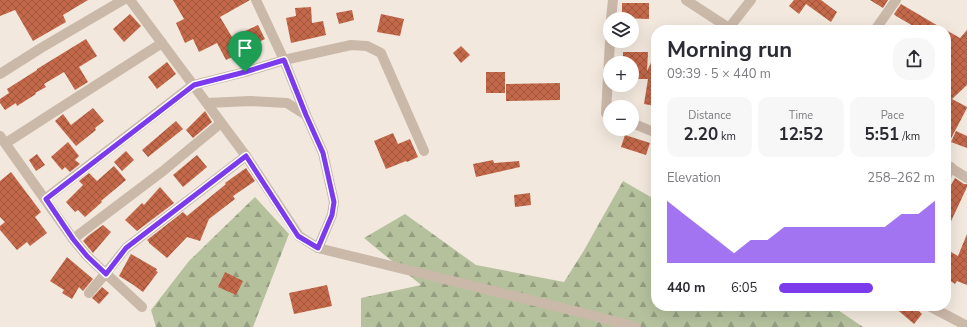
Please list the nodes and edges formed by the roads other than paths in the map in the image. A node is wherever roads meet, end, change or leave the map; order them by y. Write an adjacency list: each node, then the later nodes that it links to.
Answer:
1 (123, 0): 15 (street)
2 (130, 0): 12 (street)
3 (256, 0): 14 (street)
4 (613, 0): 8 (street)
5 (686, 0): 9 (street)
6 (751, 0): 10 (street)
7 (896, 0): 11 (street)
8 (612, 12)
9 (716, 25)
10 (734, 25)
11 (878, 25)
12 (162, 43): 16 (street); 23 (street)
13 (610, 48): 17 (street)
14 (284, 60): 16 (street); 19 (street); 24 (street)
15 (0, 74)
16 (194, 85): 18 (street); 28 (street)
17 (607, 100)
18 (207, 103): 19 (street); 20 (street)
19 (306, 115): 30 (street)
20 (221, 123): 25 (street); 29 (street)
21 (639, 126): 22 (street)
22 (651, 131)
23 (3, 140): 28 (street)
24 (424, 152)
25 (246, 156): 30 (street); 31 (street)
26 (951, 168): 27 (street)
27 (967, 178)
28 (46, 199): 29 (street)
29 (73, 239): 31 (street)
30 (318, 248): 36 (street)
31 (106, 274): 32 (street); 33 (street)
32 (89, 293)
33 (142, 307)
34 (940, 311): 35 (street)
35 (967, 324)
36 (636, 327)

